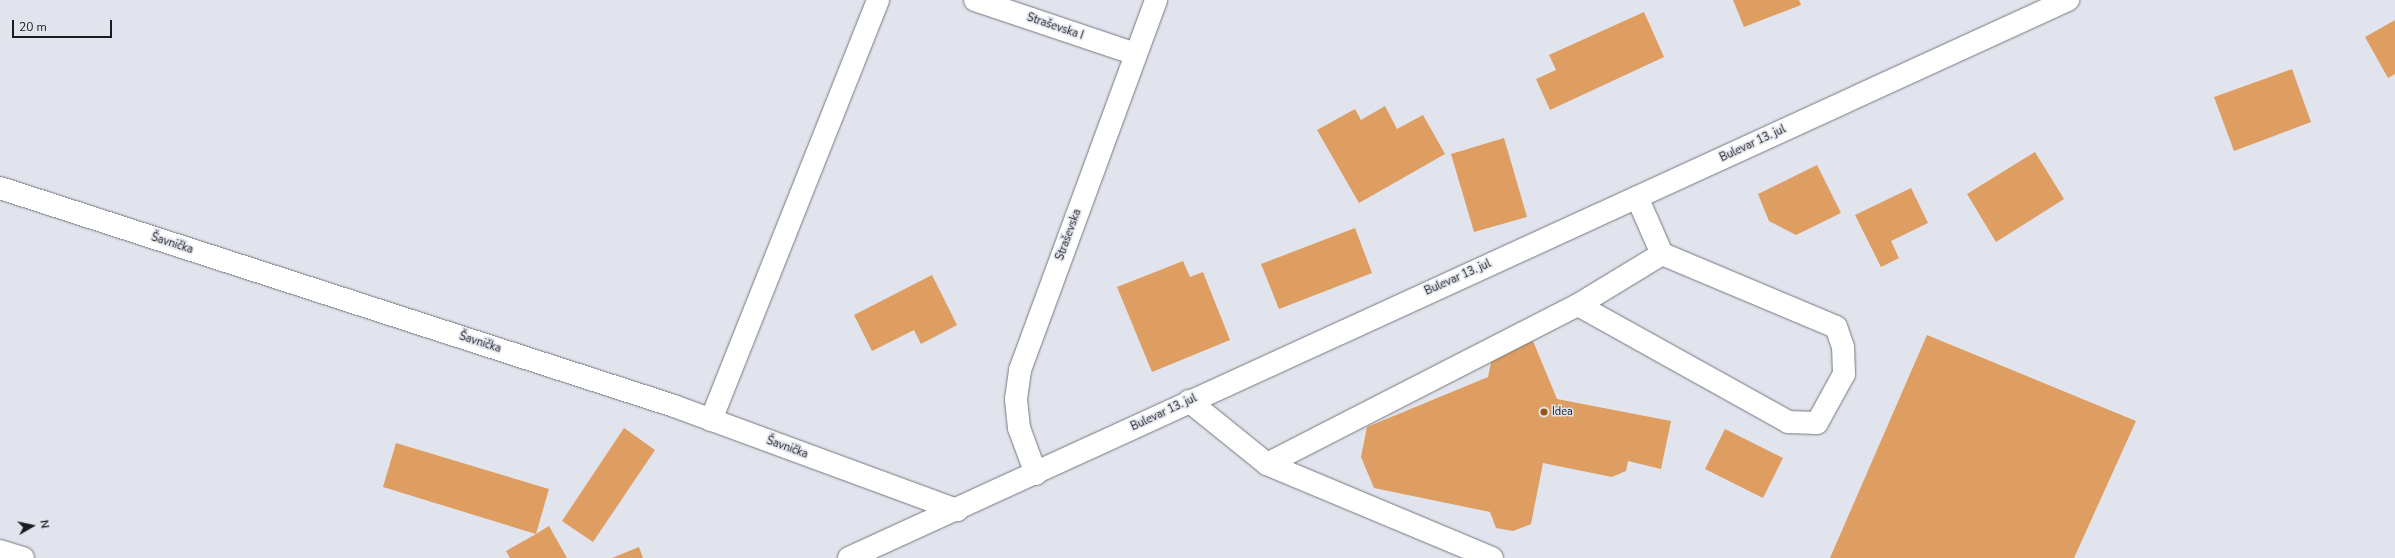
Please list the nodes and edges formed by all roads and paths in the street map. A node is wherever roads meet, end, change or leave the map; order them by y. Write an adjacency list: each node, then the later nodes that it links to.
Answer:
1 (878, 0): 11 (street)
2 (975, 0): 5 (street, Straševska I)
3 (1156, 0): 5 (street, Straševska)
4 (2068, 0): 7 (street, Bulevar 13. jul)
5 (1135, 54): 13 (street, Straševska)
6 (0, 188): 11 (street, Šavnička)
7 (1637, 197): 8 (street); 10 (street, Bulevar 13. jul)
8 (1662, 254): 9 (street); 9 (street)
9 (1578, 305): 12 (street)
10 (1189, 401): 12 (street); 13 (street, Bulevar 13. jul)
11 (711, 420): 14 (street, Šavnička)
12 (1267, 464): 18 (street)
13 (1036, 474): 14 (street, Bulevar 13. jul)
14 (957, 510): 17 (street, Bulevar 13. jul)
15 (0, 551): 16 (street)
16 (23, 558)
17 (849, 558)
18 (1492, 558)

